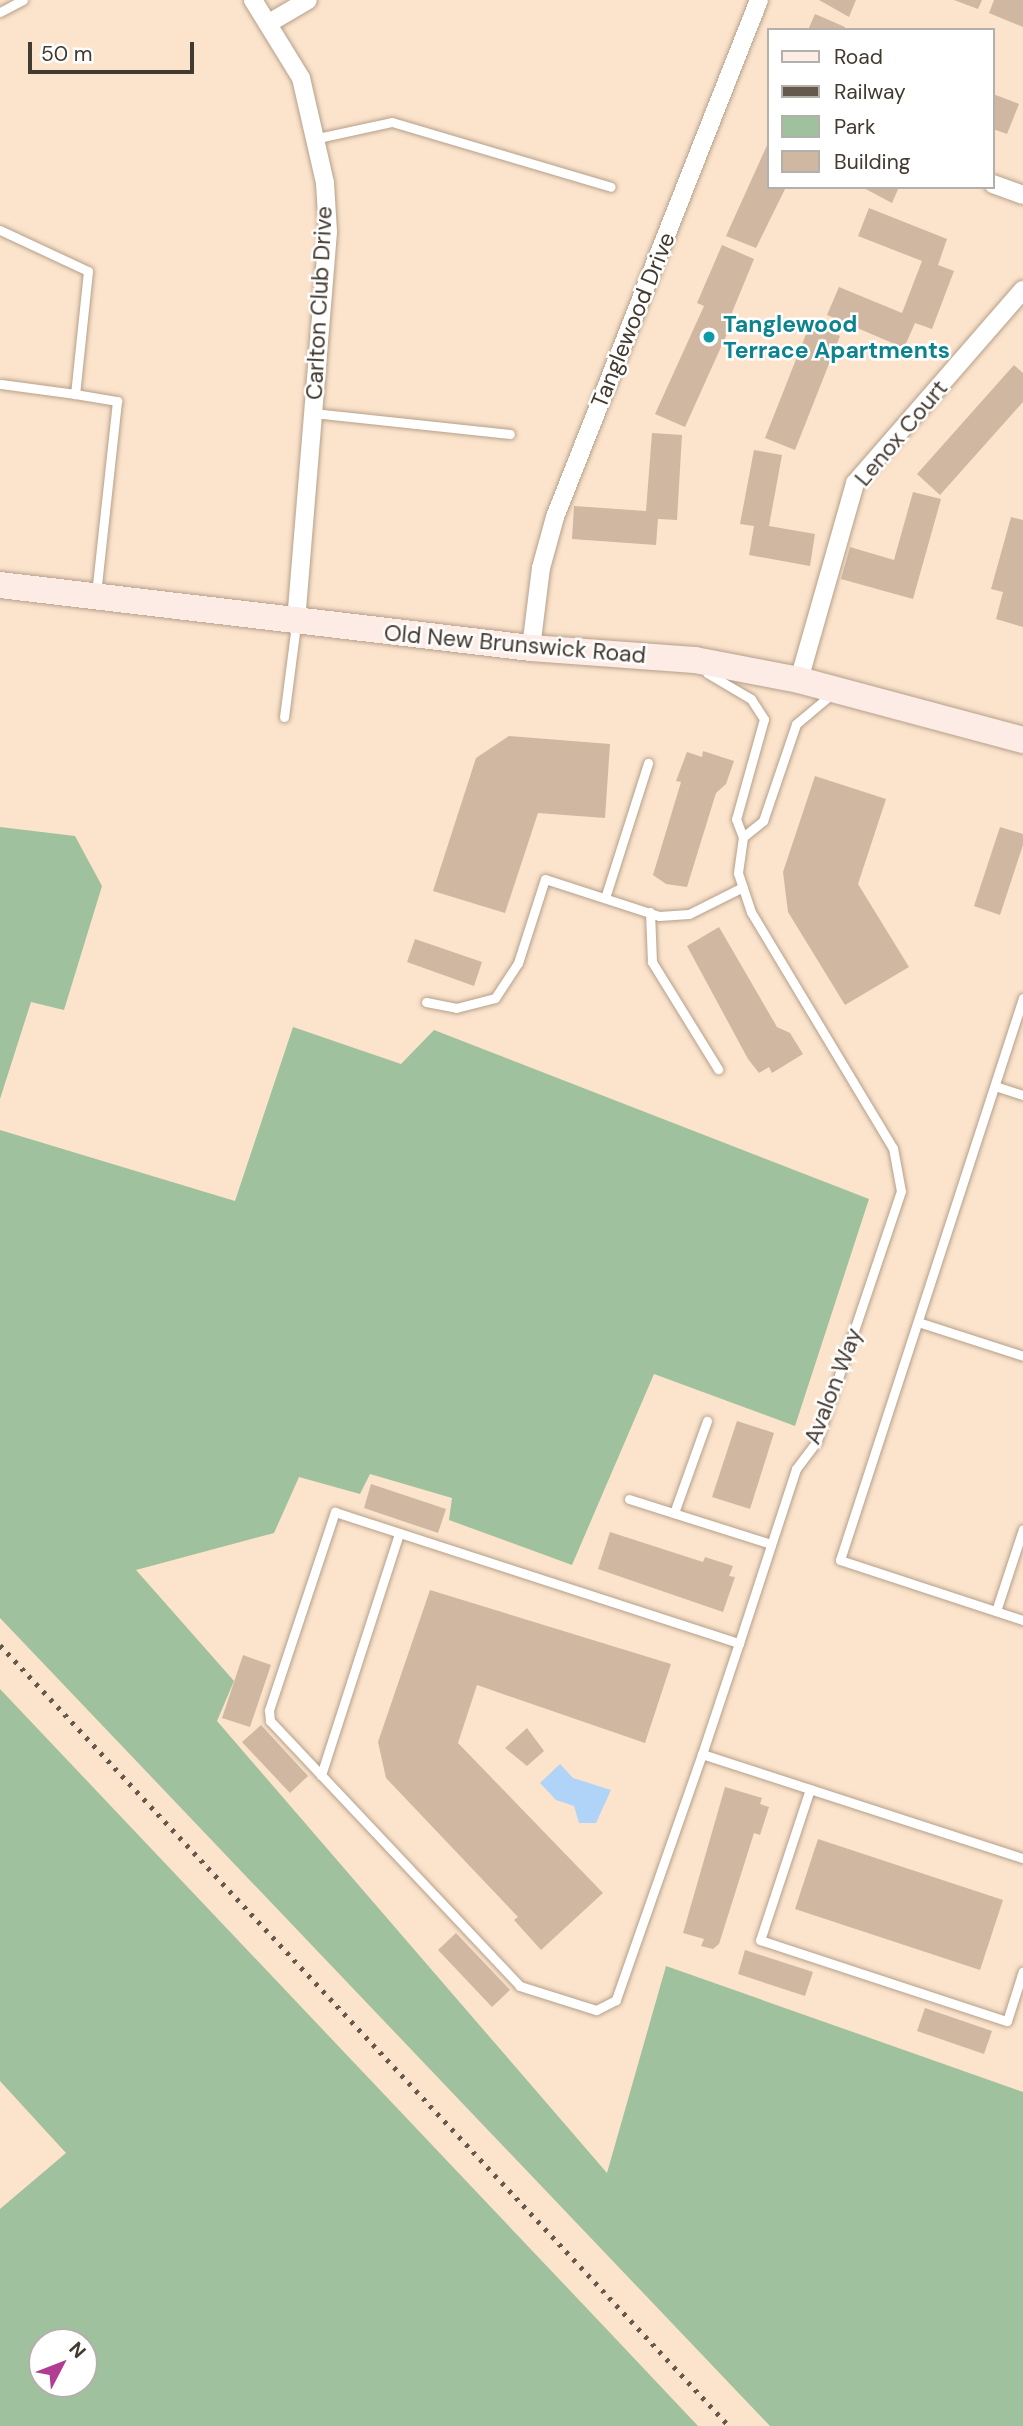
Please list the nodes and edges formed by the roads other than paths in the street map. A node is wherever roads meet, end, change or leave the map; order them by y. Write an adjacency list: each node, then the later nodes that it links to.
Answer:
1 (23, 0): 5 (lane)
2 (253, 0): 6 (street, Carlton Club Drive)
3 (308, 0): 6 (street)
4 (759, 0): 20 (street, Tanglewood Drive)
5 (0, 12)
6 (269, 23): 7 (street, Carlton Club Drive)
7 (318, 138): 9 (lane); 15 (street, Carlton Club Drive)
8 (995, 185): 10 (street)
9 (611, 187)
10 (1023, 195)
11 (0, 230): 14 (lane)
12 (1023, 290): 22 (street, Lenox Court)
13 (1, 384): 14 (lane)
14 (75, 394): 18 (lane)
15 (313, 413): 16 (lane); 19 (street, Carlton Club Drive)
16 (510, 434)
17 (0, 585): 18 (main road, Old New Brunswick Road)
18 (96, 596): 19 (main road, Old New Brunswick Road)
19 (296, 622): 20 (main road, Old New Brunswick Road); 24 (lane)
20 (531, 648): 21 (main road, Old New Brunswick Road)
21 (673, 658): 22 (main road, Old New Brunswick Road); 27 (lane, Avalon Way)
22 (799, 680): 23 (main road, Old New Brunswick Road)
23 (838, 690): 25 (main road, Old New Brunswick Road); 27 (lane)
24 (284, 717)
25 (1023, 740)
26 (648, 764): 29 (lane)
27 (743, 837): 28 (lane, Avalon Way)
28 (743, 887): 30 (lane); 43 (lane, Avalon Way)
29 (605, 898): 30 (lane); 32 (lane)
30 (650, 912): 33 (lane)
31 (1023, 998): 34 (lane)
32 (426, 1002)
33 (718, 1069)
34 (995, 1086): 35 (lane); 36 (lane)
35 (1023, 1095)
36 (918, 1322): 37 (lane); 44 (lane)
37 (1023, 1356)
38 (707, 1421): 40 (lane)
39 (629, 1499): 40 (lane)
40 (674, 1513): 43 (lane)
41 (1023, 1528): 44 (lane)
42 (399, 1532): 46 (lane); 48 (lane); 48 (lane, Avalon Way)
43 (771, 1544): 46 (lane, Avalon Way)
44 (996, 1611): 45 (lane)
45 (1023, 1620)
46 (739, 1643): 47 (lane, Avalon Way)
47 (702, 1755): 48 (lane, Avalon Way); 49 (lane)
48 (321, 1775)
49 (810, 1789): 50 (lane); 51 (lane)
50 (1023, 1858)
51 (1023, 1970)

